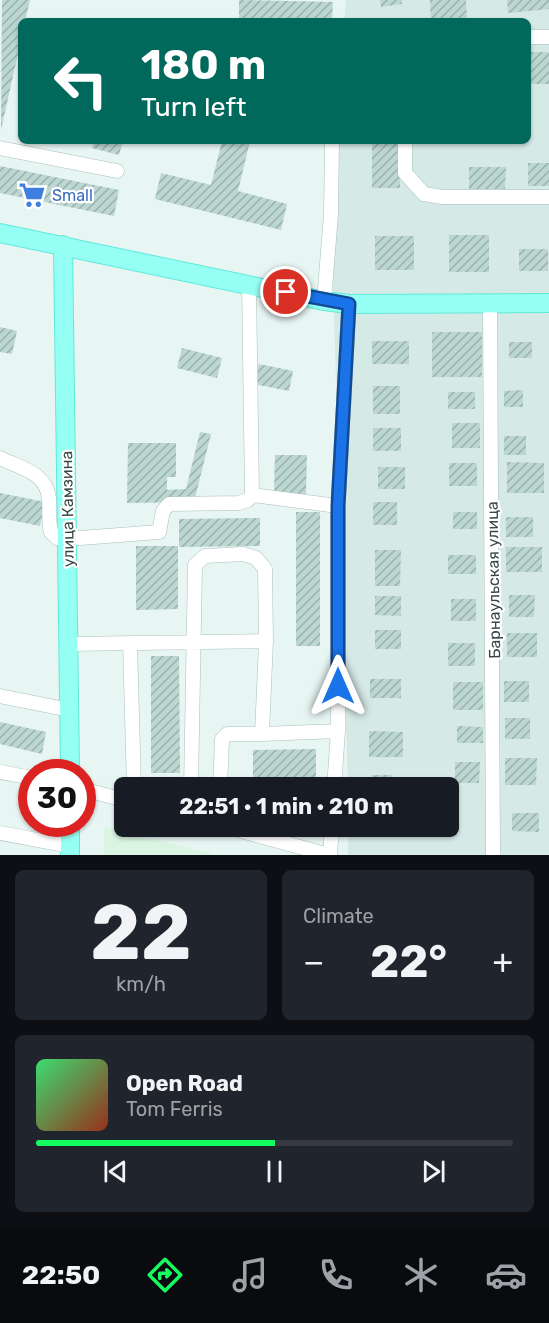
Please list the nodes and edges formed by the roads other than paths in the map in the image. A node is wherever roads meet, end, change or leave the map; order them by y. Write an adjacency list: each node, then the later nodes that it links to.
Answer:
1 (531, 37): 2 (street)
2 (549, 37)
3 (332, 144): 11 (street)
4 (405, 144): 7 (street)
5 (0, 148): 6 (street)
6 (117, 171)
7 (549, 197)
8 (0, 233): 9 (main road)
9 (63, 245): 10 (main road); 18 (main road, улица Камзина)
10 (249, 284): 11 (main road); 16 (street)
11 (324, 301): 13 (main road)
12 (549, 303): 14 (main road)
13 (349, 304): 14 (main road); 17 (street)
14 (490, 304): 41 (street, Барнаульская улица)
15 (0, 458): 18 (street)
16 (252, 495): 17 (street); 18 (street)
17 (338, 506): 25 (street)
18 (67, 540): 22 (main road, улица Камзина)
19 (266, 641): 20 (street); 20 (street); 26 (street)
20 (195, 642): 21 (street); 31 (street)
21 (130, 643): 22 (street); 30 (street)
22 (69, 644): 24 (main road, улица Камзина)
23 (0, 696): 24 (street)
24 (70, 710): 27 (main road, улица Камзина)
25 (338, 731): 26 (street); 33 (street)
26 (262, 734): 32 (street)
27 (70, 759)
28 (0, 772): 29 (street)
29 (18, 775)
30 (134, 777)
31 (191, 777)
32 (220, 777)
33 (335, 777)
34 (96, 793): 35 (street)
35 (114, 797)
36 (0, 833): 39 (street)
37 (263, 837): 40 (street)
38 (331, 837): 40 (street)
39 (70, 850)
40 (329, 855)
41 (494, 855)

